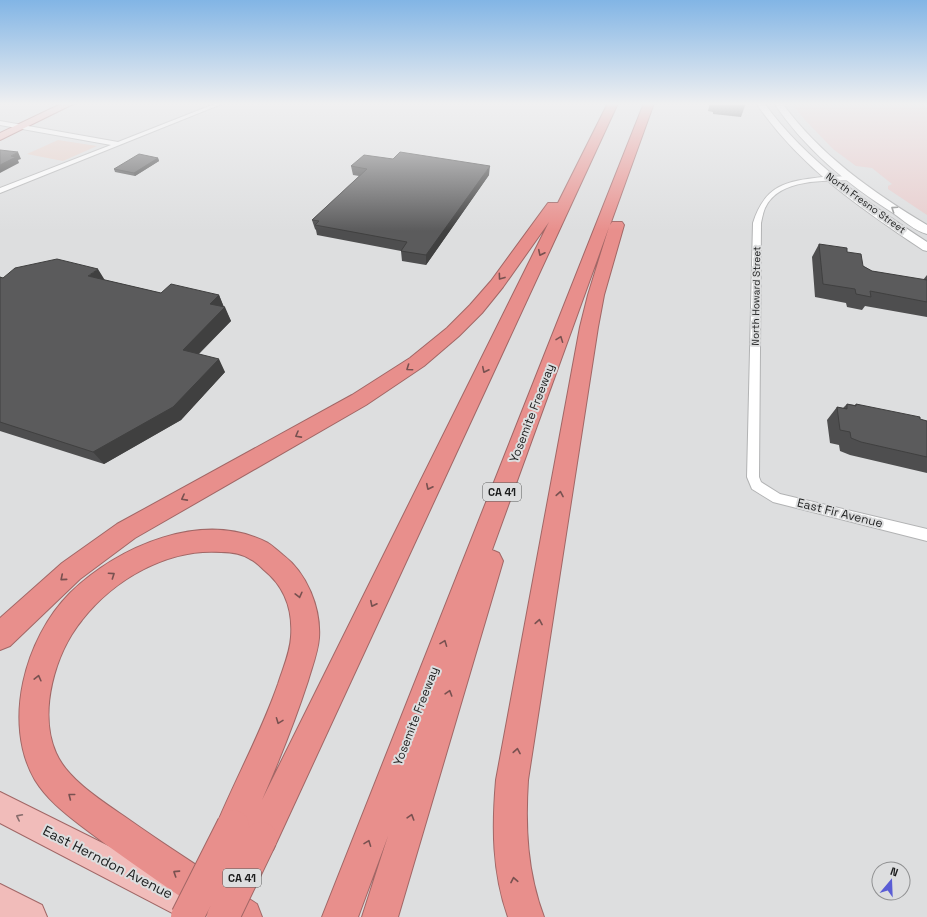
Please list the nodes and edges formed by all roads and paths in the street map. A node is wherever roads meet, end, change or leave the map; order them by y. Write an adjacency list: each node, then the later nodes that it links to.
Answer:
1 (114, 146): 10 (street)
2 (592, 146): 7 (highway, CA 41)
3 (633, 146): 13 (highway, Yosemite Freeway / CA 41, one-way to 3)
4 (638, 146): 27 (highway, one-way to 4)
5 (796, 146): 9 (main road, North Fresno Street)
6 (814, 146): 8 (main road, North Fresno Street)
7 (582, 167): 16 (highway, one-way to 16); 18 (highway, CA 41, one-way to 18)
8 (852, 178): 9 (street, North Howard Street); 11 (main road, North Fresno Street, one-way to 8)
9 (831, 179): 12 (main road, North Fresno Street); 14 (street, North Howard Street)
10 (0, 191)
11 (927, 230)
12 (927, 247)
13 (550, 367): 20 (highway, one-way to 13); 26 (highway, Yosemite Freeway / CA 41, one-way to 13)
14 (756, 485): 15 (street, East Fir Avenue)
15 (927, 535)
16 (0, 636)
17 (0, 807): 23 (main road, East Herndon Avenue, one-way to 17)
18 (247, 832): 22 (highway, bridge); 24 (highway, CA 41, bridge); 25 (highway, one-way to 18)
19 (0, 901): 21 (main road)
20 (384, 906)
21 (30, 917)
22 (187, 917)
23 (216, 917)
24 (223, 917)
25 (244, 917)
26 (340, 917)
27 (526, 917)

